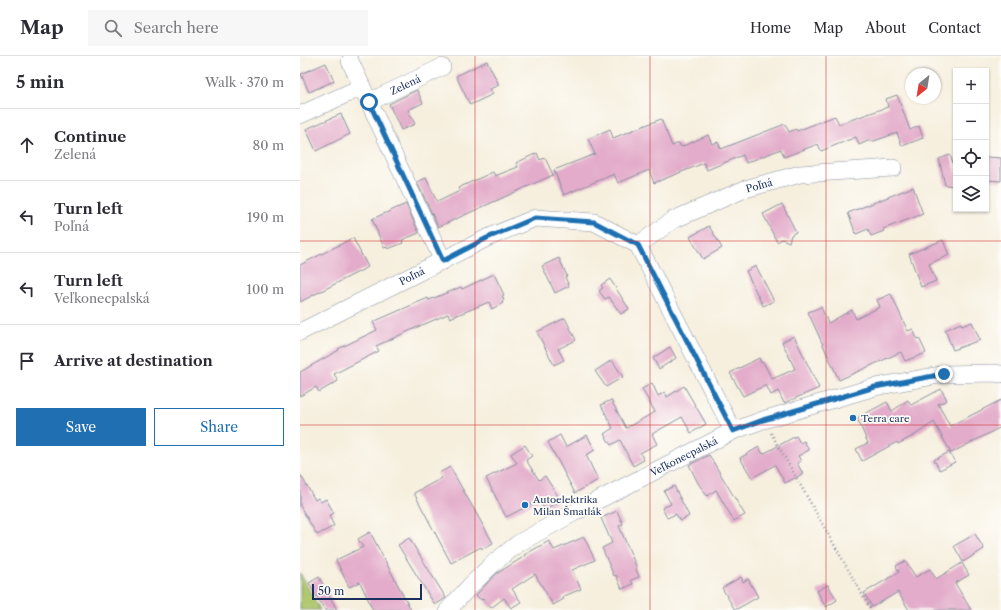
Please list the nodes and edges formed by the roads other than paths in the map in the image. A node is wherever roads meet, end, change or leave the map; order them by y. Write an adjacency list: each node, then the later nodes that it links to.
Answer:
1 (350, 61): 3 (street)
2 (442, 67): 3 (street, Zelená)
3 (366, 95): 4 (street, Zelená); 7 (street)
4 (300, 115)
5 (894, 168): 6 (street, Poľná)
6 (638, 245): 7 (street, Poľná); 10 (street)
7 (443, 261): 8 (street, Poľná)
8 (300, 332)
9 (1001, 374): 10 (street, Veľkonecpalská)
10 (733, 431): 11 (street, Veľkonecpalská)
11 (448, 610)

